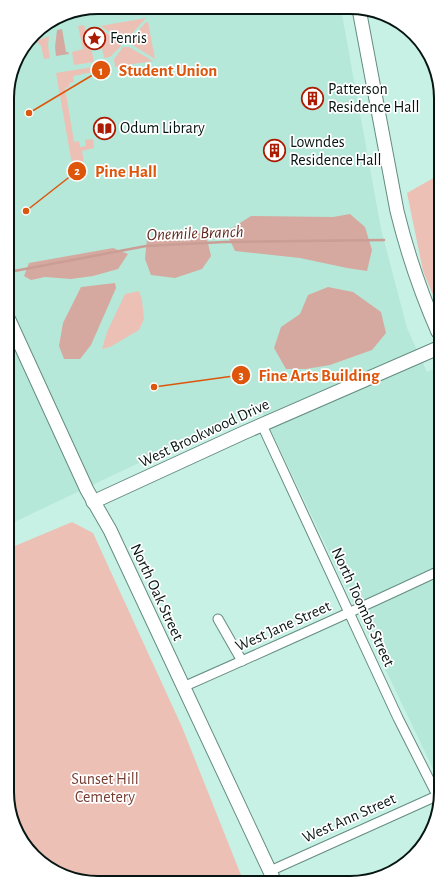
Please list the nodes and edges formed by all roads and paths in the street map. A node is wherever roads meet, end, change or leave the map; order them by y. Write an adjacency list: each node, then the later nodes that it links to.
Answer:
1 (360, 15): 2 (main road)
2 (434, 321)
3 (14, 331): 6 (main road, North Oak Street)
4 (434, 350): 5 (main road, West Brookwood Drive)
5 (262, 425): 6 (main road, West Brookwood Drive); 8 (street, North Toombs Street)
6 (94, 502): 11 (main road, North Oak Street)
7 (434, 573): 8 (street, West Jane Street)
8 (349, 613): 10 (street, West Jane Street); 12 (street, North Toombs Street)
9 (218, 619): 10 (street)
10 (242, 660): 11 (street, West Jane Street)
11 (183, 687): 14 (main road, North Oak Street)
12 (434, 786)
13 (434, 798): 14 (street, West Ann Street)
14 (272, 875)

